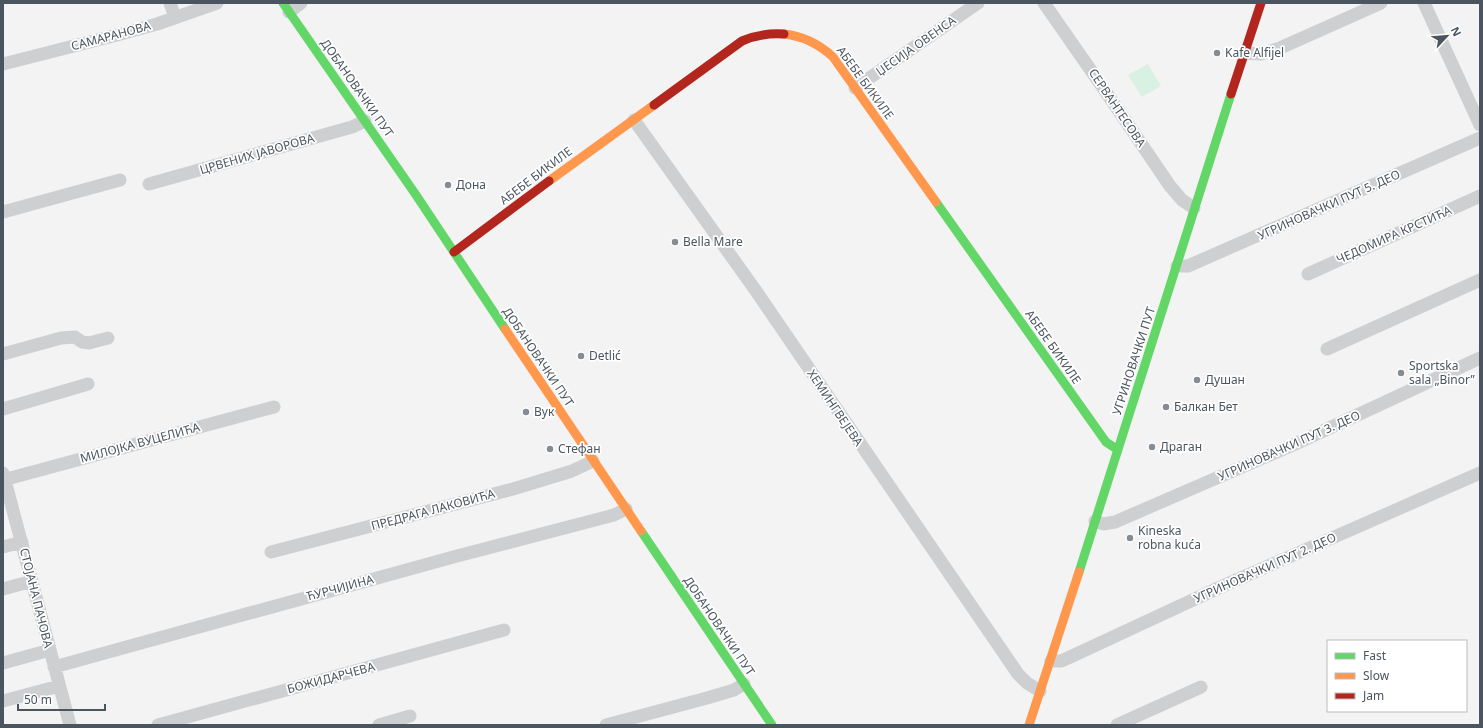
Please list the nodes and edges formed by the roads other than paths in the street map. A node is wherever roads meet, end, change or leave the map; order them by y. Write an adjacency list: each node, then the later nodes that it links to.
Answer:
1 (170, 3): 10 (street)
2 (217, 3): 10 (street, САМАРАНОВА)
3 (301, 3): 9 (street)
4 (978, 3): 13 (street, ЏЕСИЈА ОВЕНСА)
5 (1044, 3): 21 (street, СЕРВАНТЕСОВА)
6 (1261, 3): 11 (street, УГРИНОВАЧКИ ПУТ)
7 (1381, 3): 11 (street)
8 (1424, 3): 16 (street)
9 (286, 8): 15 (street, ДОБАНОВАЧКИ ПУТ)
10 (175, 17): 12 (street, САМАРАНОВА)
11 (1245, 53): 21 (street, УГРИНОВАЧКИ ПУТ)
12 (3, 64)
13 (855, 88): 14 (street, АБЕБЕ БИКИЛЕ); 34 (street, АБЕБЕ БИКИЛЕ)
14 (634, 120): 23 (street, АБЕБЕ БИКИЛЕ); 53 (street, ХЕМИНГВЕЈЕВА)
15 (365, 121): 19 (street, ЦРВЕНИХ ЈАВОРОВА); 23 (street, ДОБАНОВАЧКИ ПУТ)
16 (1480, 125)
17 (1480, 138): 24 (street, УГРИНОВАЧКИ ПУТ 5. ДЕО)
18 (120, 180): 22 (street)
19 (148, 184)
20 (1480, 196): 25 (street, ЧЕДОМИРА КРСТИЋА)
21 (1194, 208): 24 (street, УГРИНОВАЧКИ ПУТ)
22 (3, 212)
23 (454, 252): 35 (street, ДОБАНОВАЧКИ ПУТ)
24 (1177, 266): 34 (street, УГРИНОВАЧКИ ПУТ)
25 (1308, 274)
26 (1480, 280): 28 (street)
27 (108, 338): 29 (street)
28 (1326, 349)
29 (3, 354)
30 (1480, 358): 39 (street, УГРИНОВАЧКИ ПУТ 3. ДЕО)
31 (88, 384): 33 (street)
32 (274, 407): 37 (street, МИЛОЈКА ВУЦЕЛИЋА)
33 (3, 409)
34 (1118, 450): 39 (street, УГРИНОВАЧКИ ПУТ)
35 (593, 461): 38 (street, ДОБАНОВАЧКИ ПУТ); 42 (street, ПРЕДРАГА ЛАКОВИЋА)
36 (1480, 473): 47 (street, УГРИНОВАЧКИ ПУТ 2. ДЕО)
37 (4, 477): 40 (street, СТОЈАНА ПАЧОВА)
38 (626, 510): 49 (street, ЋУРЧИЈИНА); 50 (street, ДОБАНОВАЧКИ ПУТ)
39 (1095, 521): 47 (street, УГРИНОВАЧКИ ПУТ)
40 (22, 542): 41 (street); 43 (street, СТОЈАНА ПАЧОВА)
41 (3, 547)
42 (271, 552)
43 (32, 581): 44 (street); 46 (street, СТОЈАНА ПАЧОВА)
44 (3, 589)
45 (504, 630): 57 (street, БОЖИДАРЧЕВА)
46 (50, 650): 48 (street); 49 (street, СТОЈАНА ПАЧОВА)
47 (1051, 661): 53 (street, УГРИНОВАЧКИ ПУТ)
48 (3, 663)
49 (54, 666): 51 (street, СТОЈАНА ПАЧОВА)
50 (744, 684): 59 (street); 60 (street, ДОБАНОВАЧКИ ПУТ)
51 (59, 686): 54 (street); 56 (street, СТОЈАНА ПАЧОВА)
52 (1201, 687): 62 (street)
53 (1040, 691): 61 (street, УГРИНОВАЧКИ ПУТ)
54 (3, 701)
55 (410, 716): 58 (street)
56 (70, 725)
57 (158, 725)
58 (379, 725)
59 (606, 725)
60 (772, 725)
61 (1029, 725)
62 (1117, 725)

